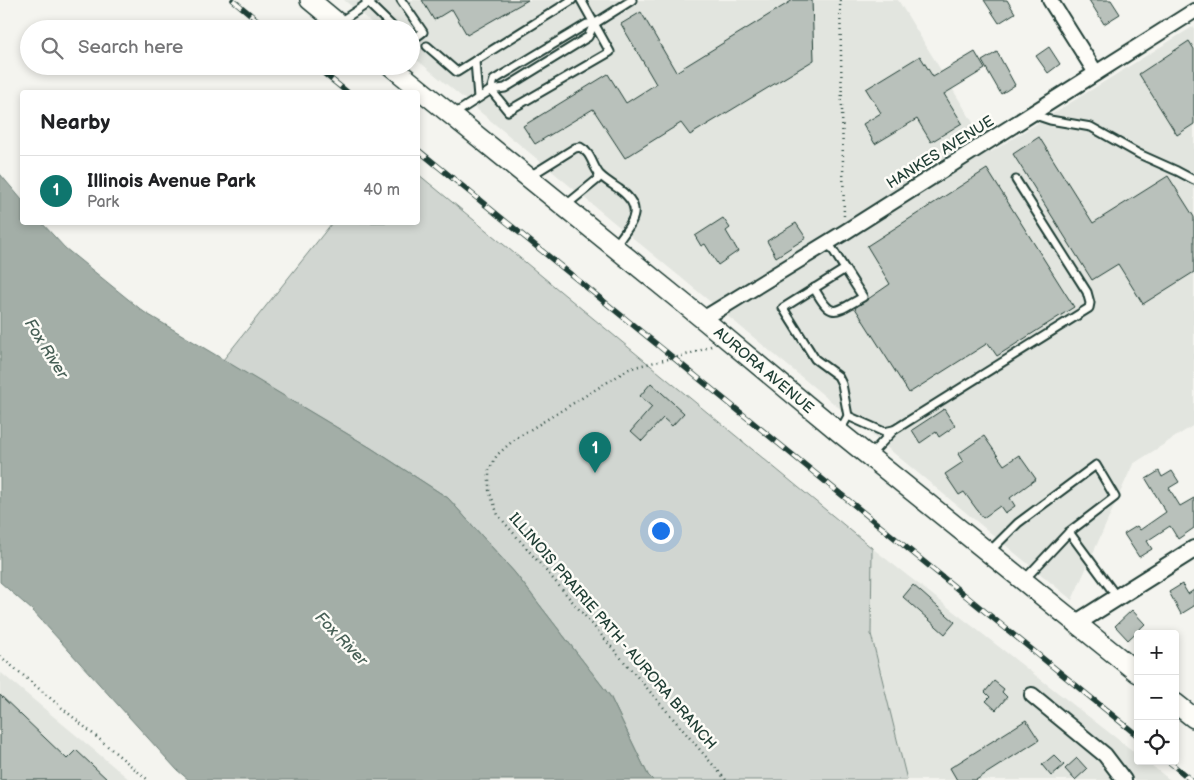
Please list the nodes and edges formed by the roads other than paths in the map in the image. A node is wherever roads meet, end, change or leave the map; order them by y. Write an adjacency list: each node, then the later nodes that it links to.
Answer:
1 (310, 0): 9 (main road)
2 (401, 0): 12 (lane)
3 (572, 0): 15 (lane)
4 (581, 0): 13 (lane)
5 (632, 0): 13 (lane)
6 (1050, 0): 16 (street)
7 (369, 1): 10 (lane); 11 (lane)
8 (1194, 11): 16 (street, HANKES AVENUE)
9 (334, 20)
10 (348, 20)
11 (387, 20)
12 (415, 20)
13 (594, 24): 18 (lane); 18 (lane); 18 (lane)
14 (427, 46): 15 (lane)
15 (475, 62): 19 (lane)
16 (1096, 74): 20 (street, HANKES AVENUE)
17 (402, 75): 21 (main road, AURORA AVENUE)
18 (491, 90): 19 (lane)
19 (478, 98): 21 (lane)
20 (1032, 114): 25 (lane); 27 (street, HANKES AVENUE)
21 (451, 115): 23 (main road, AURORA AVENUE)
22 (599, 174): 23 (lane); 26 (lane); 28 (lane)
23 (527, 177): 26 (main road, AURORA AVENUE)
24 (1016, 180): 33 (lane)
25 (1194, 180)
26 (564, 207): 28 (main road, AURORA AVENUE)
27 (828, 242): 29 (lane); 31 (street, HANKES AVENUE)
28 (614, 247): 31 (main road, AURORA AVENUE)
29 (845, 269): 30 (lane); 30 (lane)
30 (814, 288): 32 (lane)
31 (703, 319): 32 (main road, AURORA AVENUE)
32 (843, 424): 33 (lane); 34 (main road, AURORA AVENUE)
33 (894, 430): 34 (lane)
34 (869, 456): 37 (main road, AURORA AVENUE)
35 (1069, 532): 37 (lane); 38 (lane); 39 (lane)
36 (1194, 550): 39 (street)
37 (988, 553): 38 (main road, AURORA AVENUE)
38 (1023, 581): 40 (main road, AURORA AVENUE)
39 (1117, 598): 40 (street)
40 (1075, 624): 41 (main road, AURORA AVENUE)
41 (1134, 670)
42 (1032, 695): 45 (street)
43 (1179, 706): 44 (main road)
44 (1194, 718)
45 (1124, 780)

